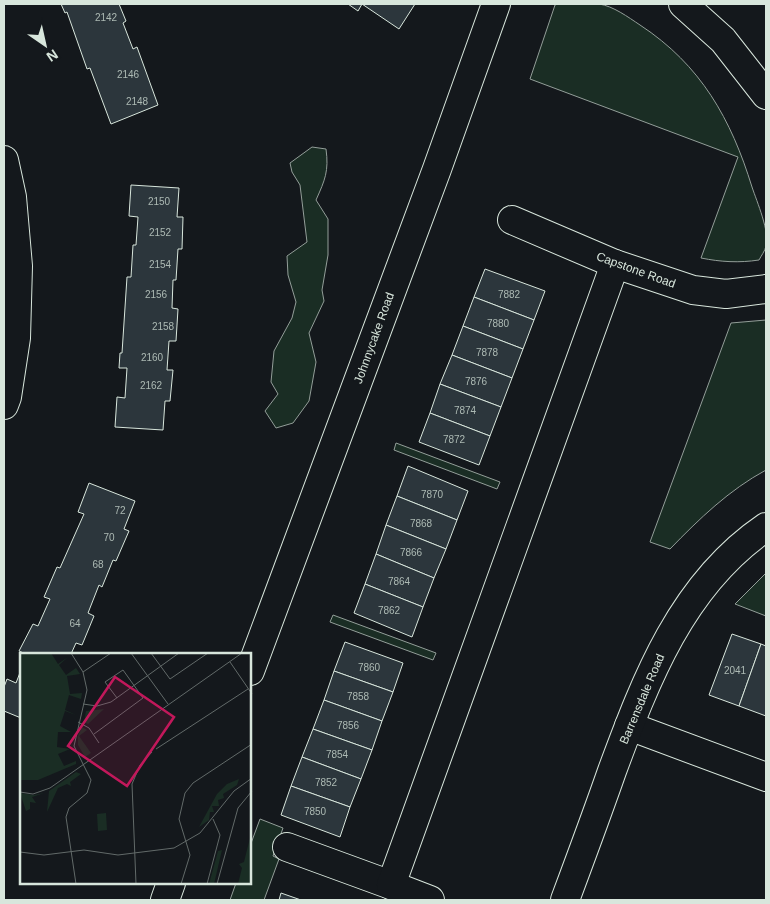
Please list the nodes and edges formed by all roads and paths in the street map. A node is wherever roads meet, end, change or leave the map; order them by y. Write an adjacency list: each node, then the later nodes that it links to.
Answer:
1 (496, 4): 10 (street, Johnnycake Road)
2 (683, 4): 3 (street)
3 (766, 95)
4 (4, 160): 8 (street)
5 (512, 220): 6 (street, Capstone Road)
6 (616, 264): 7 (street, Capstone Road); 15 (street)
7 (766, 289)
8 (4, 405)
9 (766, 527): 11 (street, Barrensdale Road)
10 (251, 668)
11 (629, 726): 12 (street); 18 (street, Barrensdale Road)
12 (766, 777)
13 (287, 848): 15 (street)
14 (171, 884): 16 (street)
15 (391, 885): 17 (street)
16 (165, 900)
17 (430, 900)
18 (565, 900)

